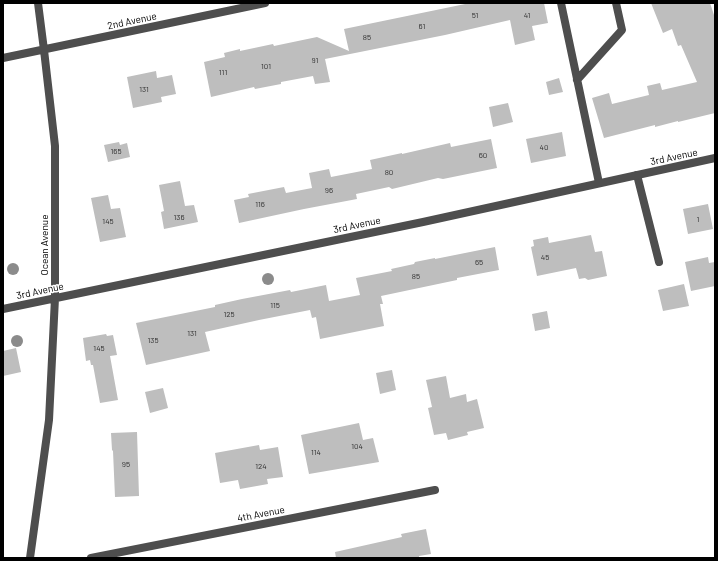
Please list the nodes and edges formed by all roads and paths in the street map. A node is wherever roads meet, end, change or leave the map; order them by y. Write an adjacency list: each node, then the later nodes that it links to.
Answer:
1 (38, 3): 5 (street, Ocean Avenue)
2 (265, 3): 5 (street, 2nd Avenue)
3 (561, 3): 7 (street)
4 (616, 3): 7 (street)
5 (44, 50): 6 (street, 2nd Avenue); 12 (street, Ocean Avenue)
6 (3, 58)
7 (577, 80): 10 (street)
8 (715, 158): 9 (street, 3rd Avenue)
9 (637, 175): 10 (street, 3rd Avenue); 11 (street)
10 (599, 183): 12 (street, 3rd Avenue)
11 (659, 262)
12 (55, 298): 13 (street, 3rd Avenue); 15 (street, Ocean Avenue)
13 (3, 309)
14 (435, 490): 16 (street, 4th Avenue)
15 (30, 558)
16 (91, 558)

